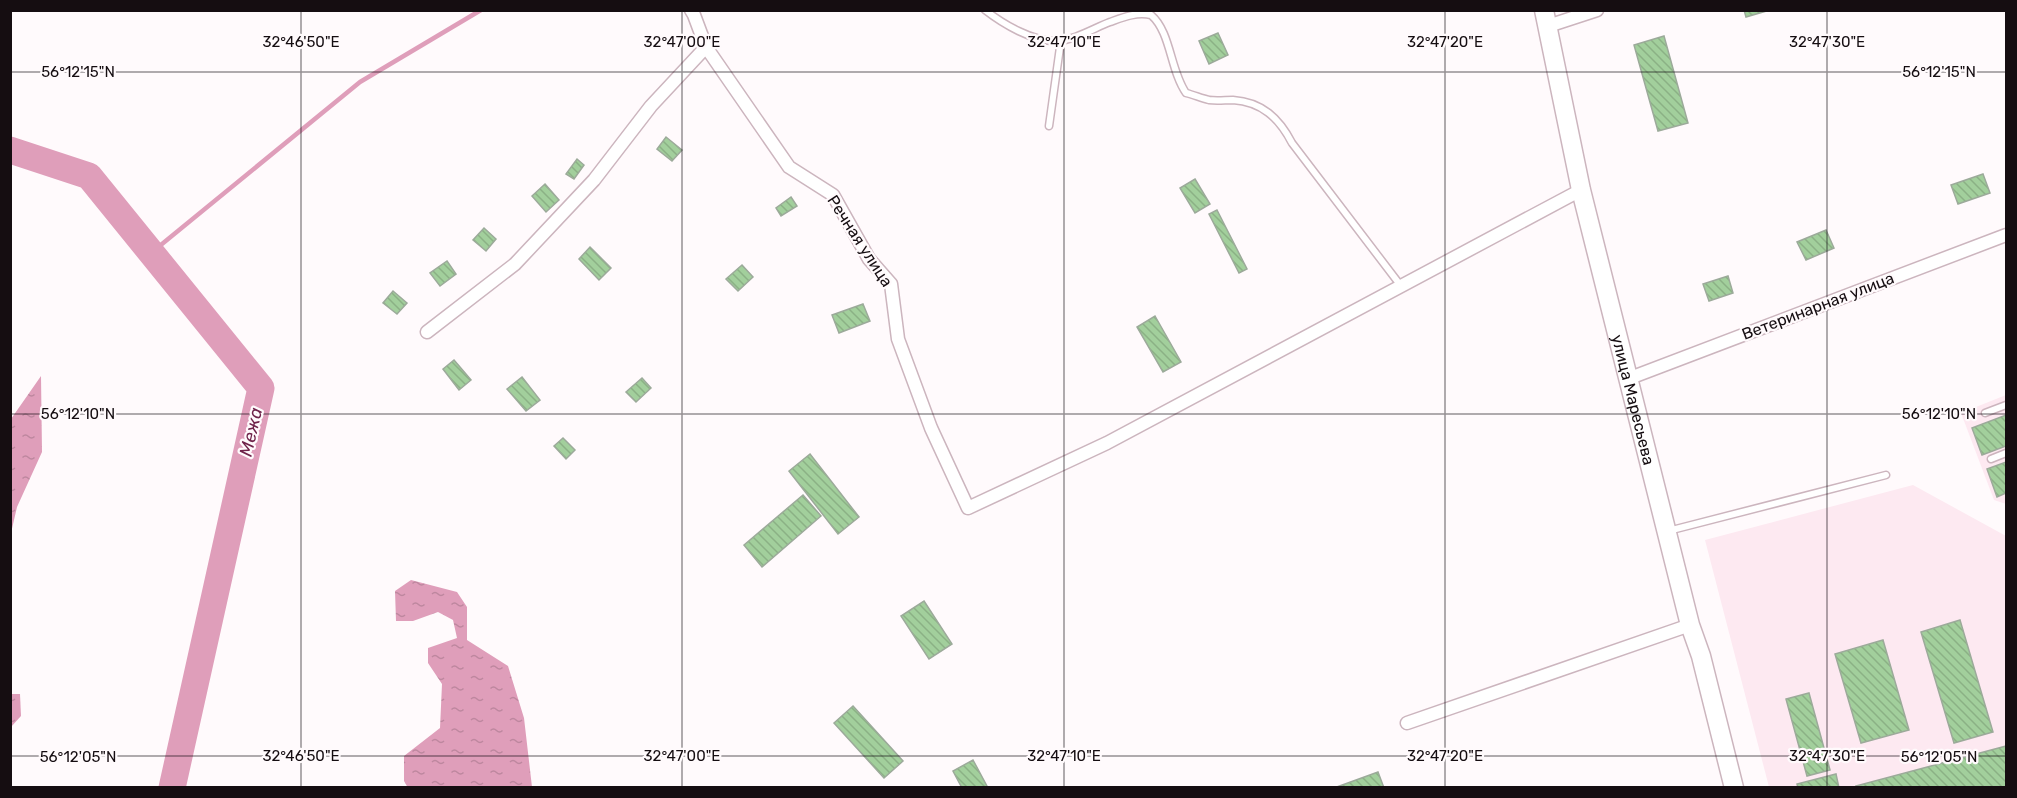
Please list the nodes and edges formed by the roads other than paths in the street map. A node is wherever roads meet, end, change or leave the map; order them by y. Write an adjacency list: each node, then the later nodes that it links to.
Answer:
1 (984, 10): 5 (lane)
2 (1597, 10): 4 (street)
3 (696, 12): 6 (street, Речная улица)
4 (1546, 18): 8 (main road, улица Маресьева)
5 (1061, 40): 7 (lane); 10 (lane)
6 (706, 47): 10 (street, Речная улица); 11 (street)
7 (1049, 126)
8 (1581, 190): 10 (street); 12 (main road, улица Маресьева)
9 (2007, 235): 12 (street, Ветеринарная улица)
10 (1401, 286)
11 (427, 332)
12 (1630, 378): 18 (main road, улица Маресьева)
13 (2007, 405): 14 (lane)
14 (1985, 413)
15 (2007, 453): 16 (lane)
16 (1991, 459)
17 (1886, 475): 18 (lane)
18 (1668, 531): 19 (main road, улица Маресьева)
19 (1690, 625): 20 (street); 21 (main road, улица Маресьева)
20 (1407, 723)
21 (1734, 788)

